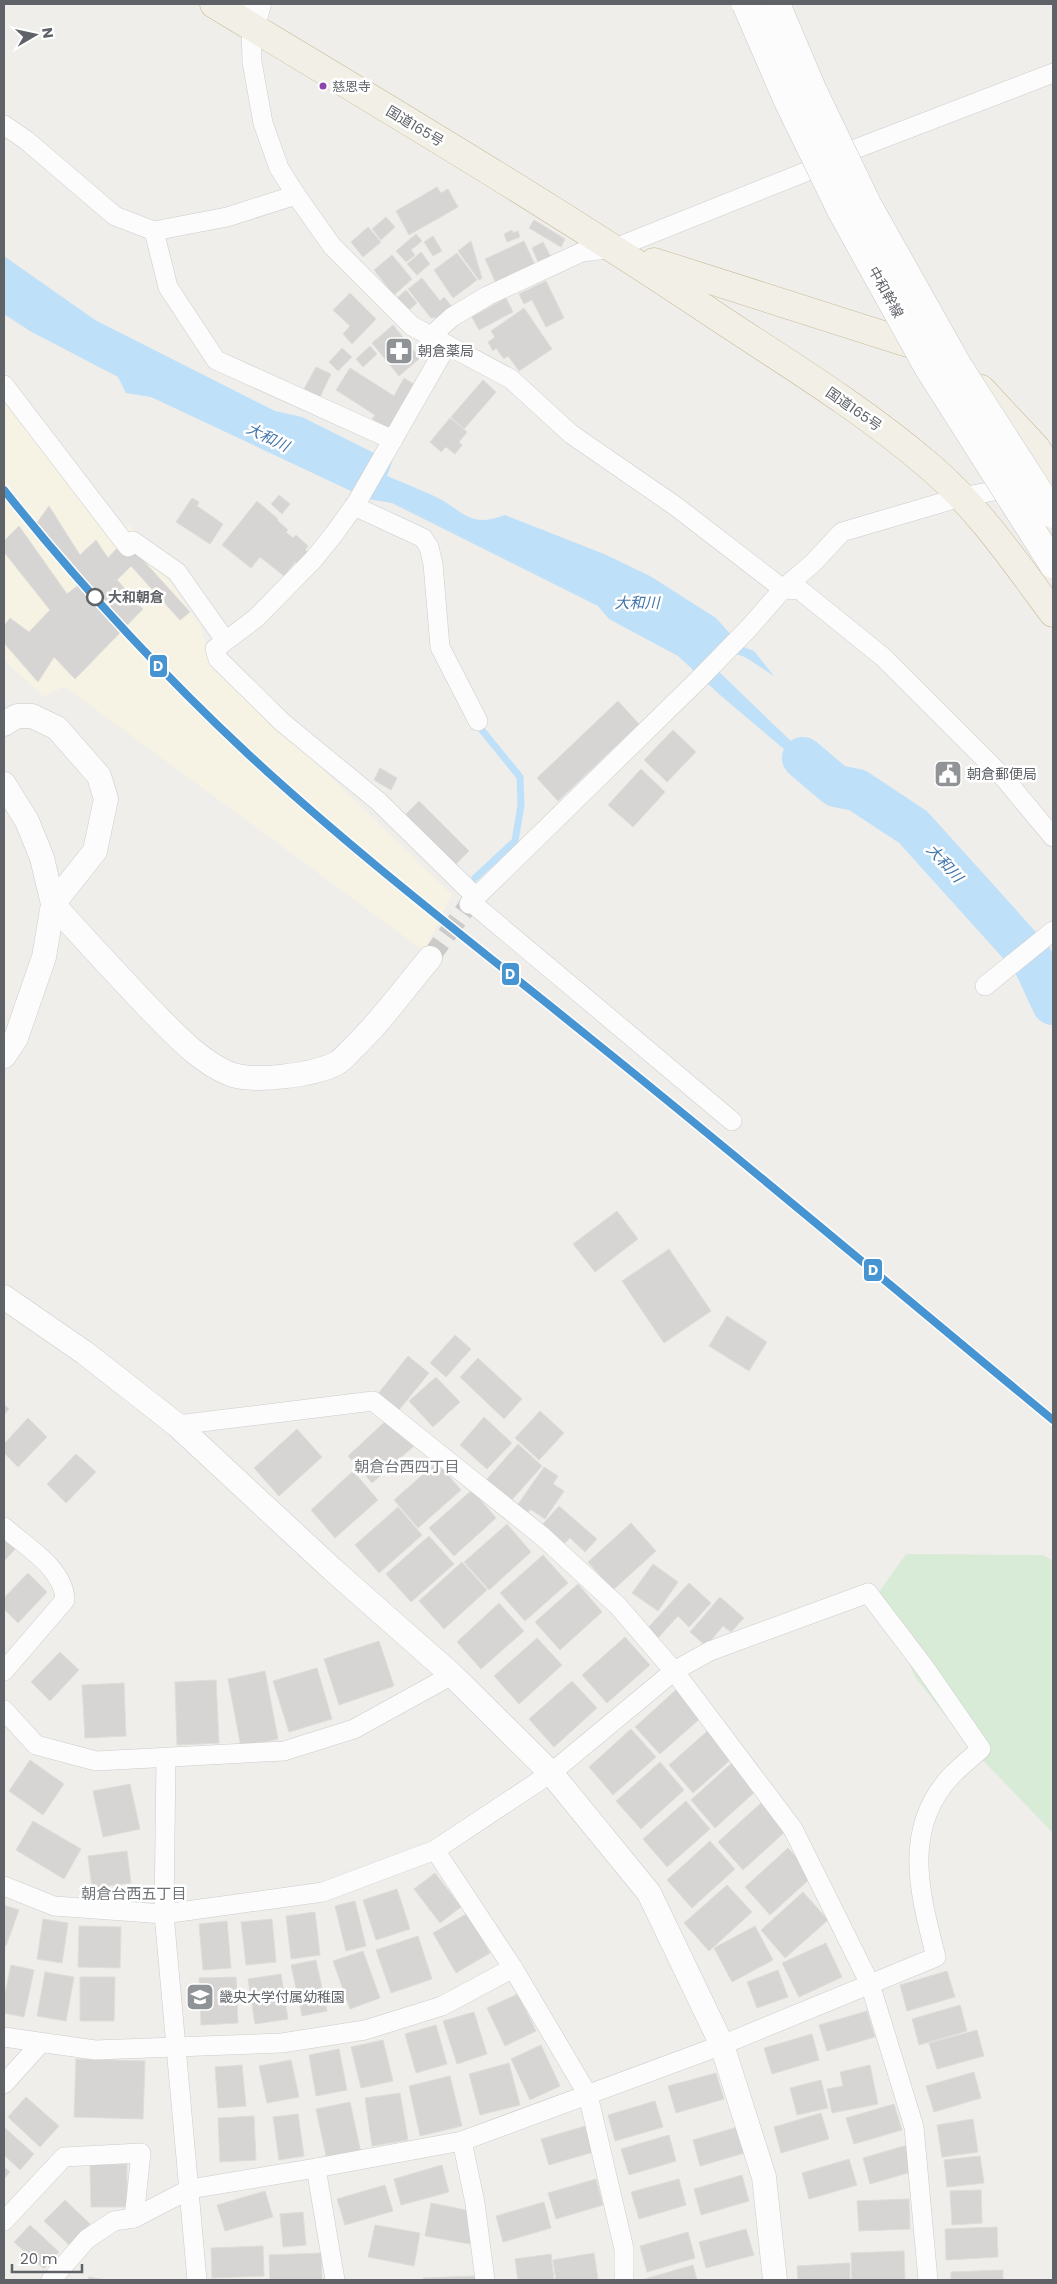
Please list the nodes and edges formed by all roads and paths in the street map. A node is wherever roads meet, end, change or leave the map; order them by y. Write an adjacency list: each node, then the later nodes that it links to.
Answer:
1 (214, 4): 6 (highway, 国道165号)
2 (737, 4): 10 (street)
3 (746, 4): 24 (main road, 中和幹線, bridge)
4 (776, 4): 23 (main road, 中和幹線, bridge)
5 (785, 4): 9 (street)
6 (254, 15): 11 (street); 13 (highway, 国道165号)
7 (1053, 73): 9 (street)
8 (4, 125): 12 (street)
9 (850, 152): 10 (street); 16 (street)
10 (808, 171): 13 (street)
11 (296, 195): 12 (street); 14 (street)
12 (154, 231): 18 (street)
13 (615, 248): 14 (street); 16 (highway, 国道165号); 21 (highway, 国道165号)
14 (431, 336): 15 (street)
15 (447, 345): 18 (street); 25 (street)
16 (950, 357): 19 (highway, 国道165号)
17 (4, 385): 27 (street)
18 (391, 442): 22 (street)
19 (1053, 475)
20 (994, 491): 21 (street)
21 (960, 497): 25 (street); 26 (highway, 国道165号)
22 (355, 504): 27 (street); 28 (street)
23 (1053, 514)
24 (1053, 564)
25 (783, 589): 31 (street); 32 (street)
26 (1053, 613)
27 (225, 640): 32 (street)
28 (478, 721)
29 (4, 724): 33 (street)
30 (4, 784): 33 (street)
31 (1053, 837)
32 (471, 901): 38 (street)
33 (53, 904): 35 (street); 37 (street)
34 (1053, 931): 36 (street)
35 (430, 958)
36 (984, 986)
37 (4, 1056)
38 (732, 1121)
39 (4, 1297): 40 (street)
40 (177, 1425): 43 (street); 44 (street)
41 (4, 1527): 42 (street)
42 (4, 1671)
43 (674, 1671): 47 (street); 52 (street); 52 (street)
44 (452, 1675): 46 (street); 47 (street)
45 (4, 1710): 46 (street)
46 (166, 1758): 50 (street)
47 (551, 1772): 48 (street); 55 (street)
48 (435, 1850): 50 (street); 51 (street)
49 (4, 1886): 50 (street)
50 (164, 1914): 56 (street)
51 (513, 1968): 56 (street); 58 (street)
52 (870, 1984): 55 (street); 70 (street)
53 (4, 2037): 54 (street)
54 (41, 2043): 56 (street); 57 (street)
55 (722, 2045): 58 (street); 69 (street)
56 (176, 2049): 61 (street)
57 (4, 2084)
58 (588, 2096): 59 (street); 68 (street)
59 (462, 2141): 60 (street); 67 (street)
60 (316, 2168): 61 (street); 66 (street)
61 (190, 2189): 62 (street); 65 (street)
62 (134, 2218): 63 (street); 64 (street)
63 (4, 2221)
64 (51, 2280)
65 (197, 2280)
66 (335, 2280)
67 (484, 2280)
68 (624, 2280)
69 (775, 2280)
70 (928, 2280)

